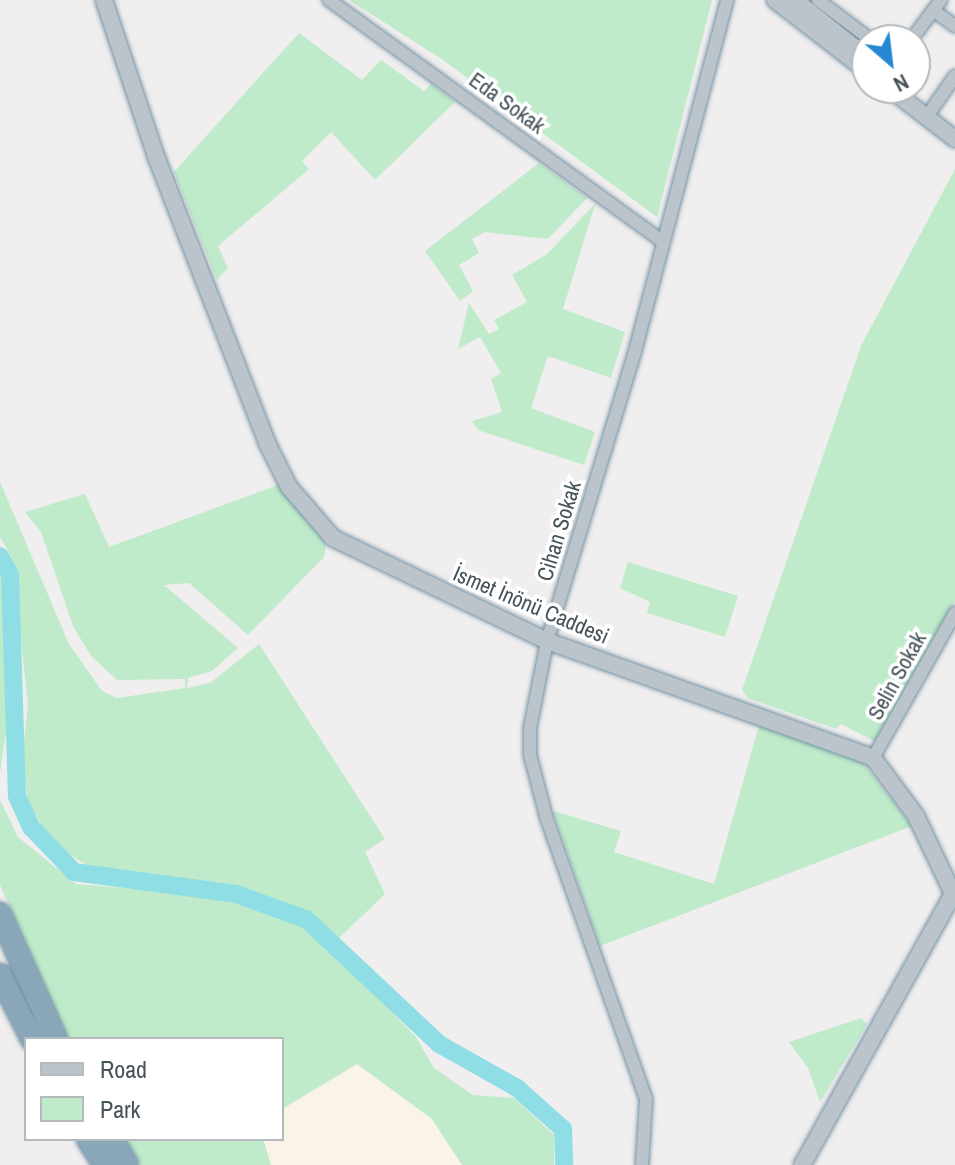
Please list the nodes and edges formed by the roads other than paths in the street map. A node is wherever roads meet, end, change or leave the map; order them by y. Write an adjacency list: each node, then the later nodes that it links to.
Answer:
1 (104, 0): 21 (street, İsmet İnönü Caddesi)
2 (329, 0): 19 (street, Eda Sokak)
3 (727, 0): 19 (street, Cihan Sokak)
4 (775, 0): 12 (street)
5 (795, 0): 11 (street)
6 (818, 0): 9 (street)
7 (937, 5): 8 (street); 10 (street)
8 (923, 24)
9 (851, 25)
10 (955, 26)
11 (851, 44)
12 (851, 59)
13 (955, 76): 16 (street)
14 (910, 104): 18 (street)
15 (926, 104): 16 (street)
16 (932, 109): 17 (street)
17 (955, 126)
18 (955, 139)
19 (661, 240): 21 (street, Cihan Sokak)
20 (955, 613): 22 (street, Selin Sokak)
21 (547, 641): 22 (street, İsmet İnönü Caddesi); 32 (street, Cihan Sokak)
22 (873, 758): 23 (street)
23 (954, 894): 33 (street)
24 (0, 914): 27 (highway)
25 (0, 975): 26 (highway)
26 (31, 1037)
27 (55, 1037)
28 (89, 1141): 30 (highway)
29 (113, 1141): 31 (highway)
30 (104, 1165)
31 (127, 1165)
32 (642, 1165)
33 (802, 1165)

